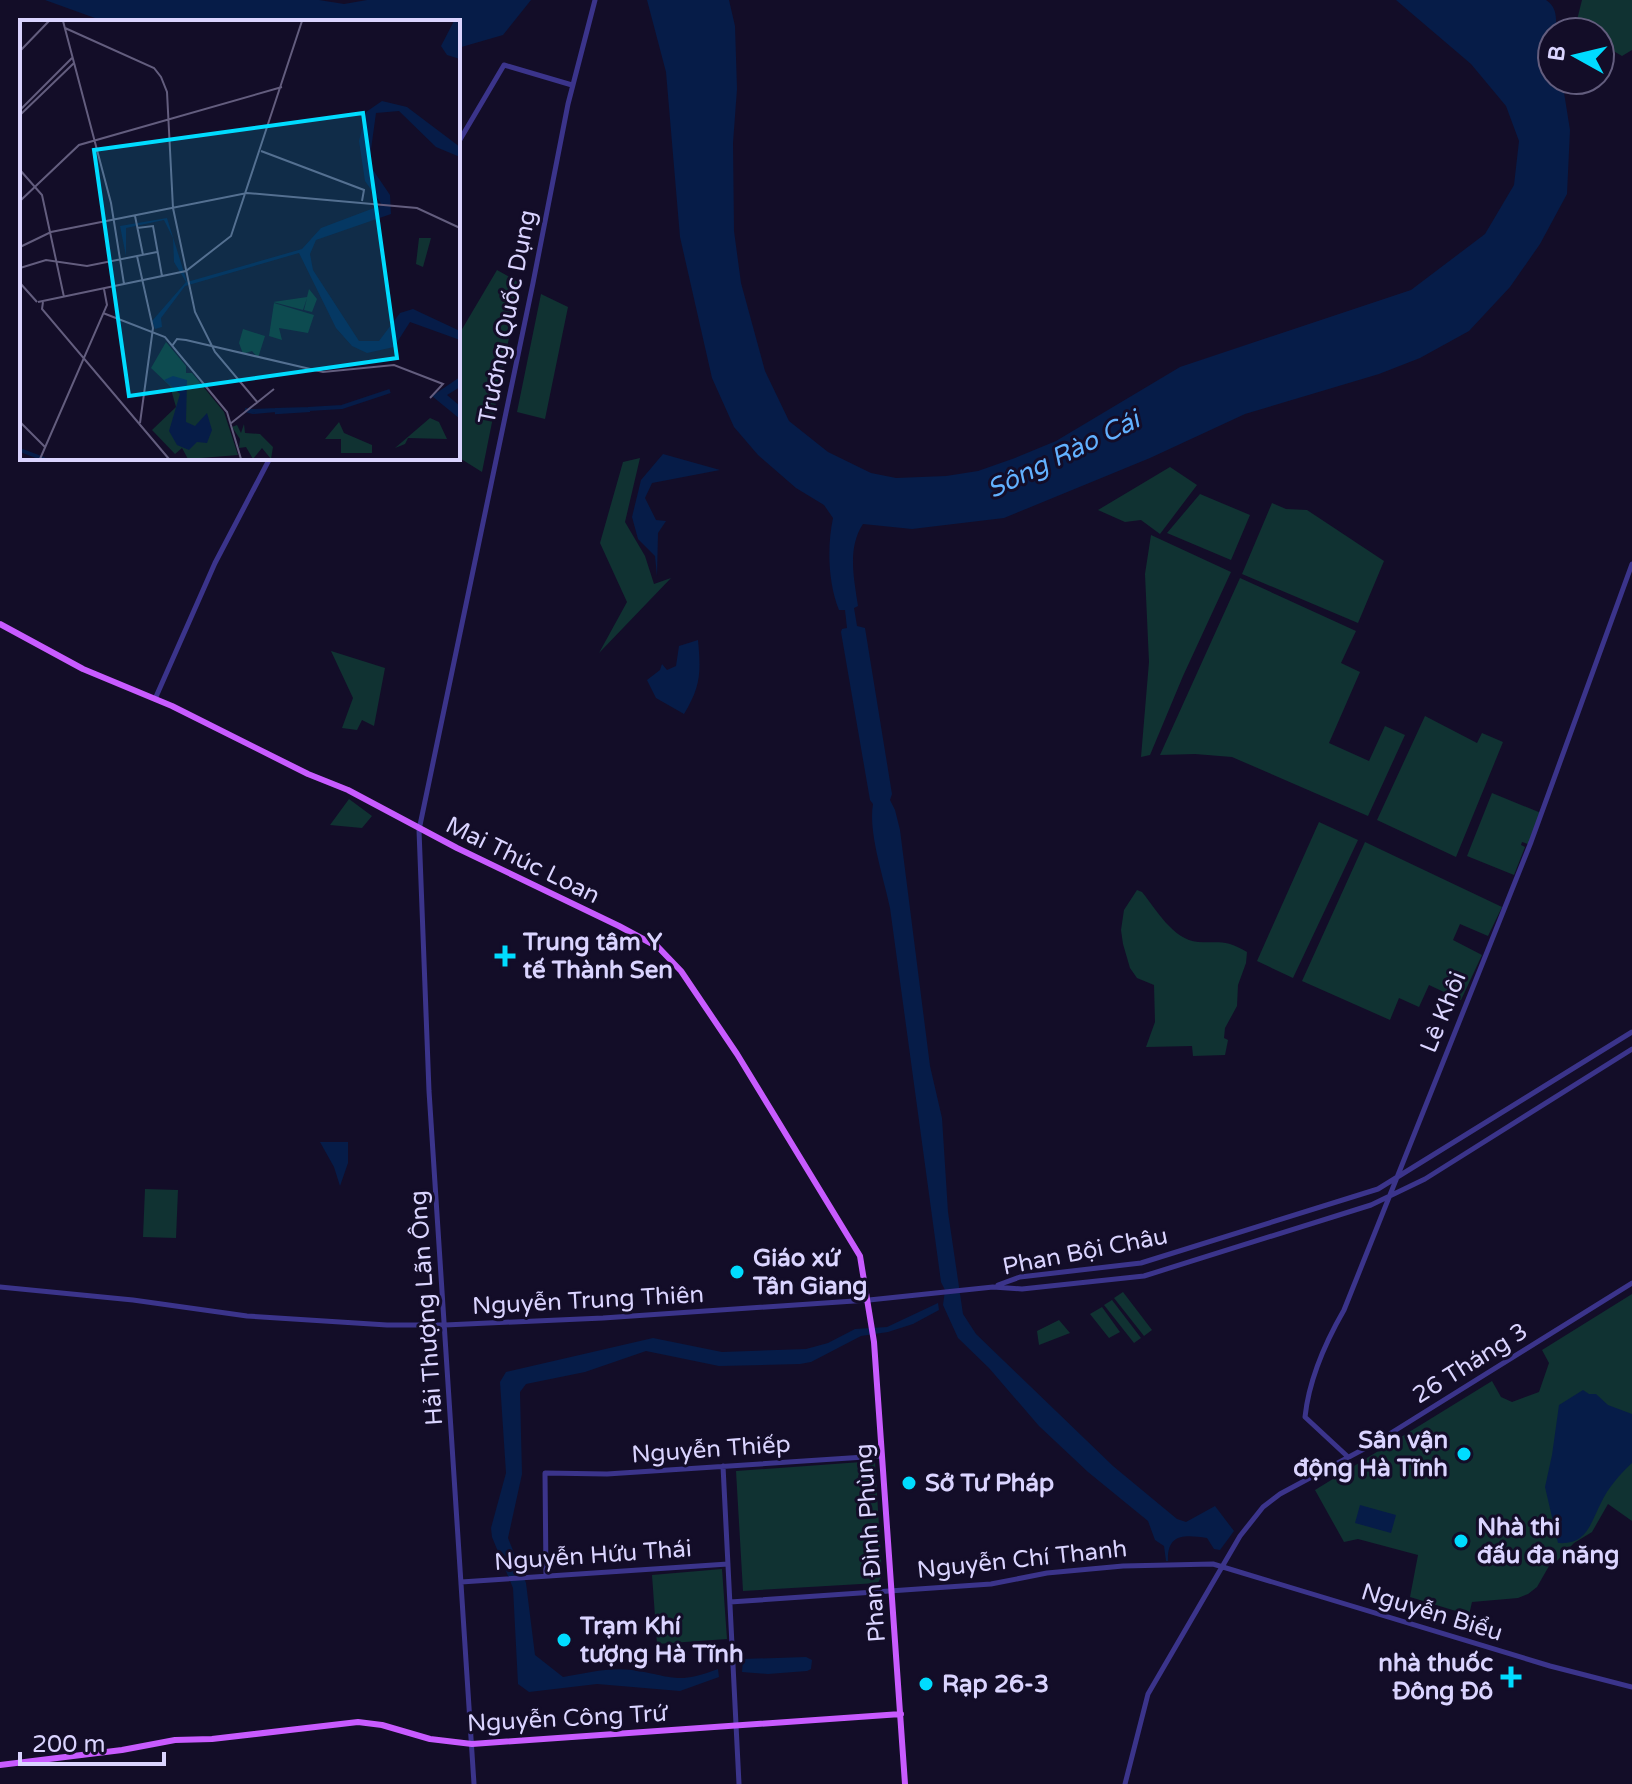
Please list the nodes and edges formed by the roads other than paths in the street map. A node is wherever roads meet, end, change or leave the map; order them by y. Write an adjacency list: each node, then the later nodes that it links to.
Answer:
1 (595, 0): 2 (street, Trương Quốc Dụng)
2 (572, 85): 3 (street); 8 (street, Trương Quốc Dụng)
3 (460, 140)
4 (269, 460): 7 (street)
5 (1632, 564): 11 (street, Lê Khôi)
6 (0, 624): 7 (main road, Mai Thúc Loan)
7 (155, 699): 8 (main road, Mai Thúc Loan)
8 (419, 830): 16 (main road, Mai Thúc Loan); 17 (street, Hải Thượng Lãn Ông)
9 (1632, 1032): 11 (street, Phan Bội Châu)
10 (1632, 1049): 12 (street, Phan Bội Châu)
11 (1398, 1177): 12 (street, Lê Khôi); 15 (street, Phan Bội Châu)
12 (1390, 1196): 15 (street, Phan Bội Châu); 19 (street, Lê Khôi)
13 (1632, 1283): 19 (street, 26 Tháng 3)
14 (0, 1287): 17 (street, Nguyễn Trung Thiên)
15 (993, 1287): 16 (street, Nguyễn Trung Thiên)
16 (869, 1300): 17 (street, Nguyễn Trung Thiên); 18 (main road, Phan Đình Phùng)
17 (445, 1325): 24 (street, Hải Thượng Lãn Ông)
18 (880, 1456): 20 (street, Nguyễn Thiếp); 25 (main road, Phan Đình Phùng)
19 (1347, 1456): 22 (street, 26 Tháng 3)
20 (723, 1466): 21 (street); 23 (street, Nguyễn Thiếp)
21 (728, 1564): 23 (street, Nguyễn Hứu Thái); 26 (street)
22 (1222, 1566): 25 (street, Nguyễn Chí Thanh); 27 (street, Nguyễn Biểu); 35 (street, 26 Tháng 3)
23 (546, 1576): 24 (street, Nguyễn Hứu Thái)
24 (461, 1582): 30 (street, Hải Thượng Lãn Ông)
25 (892, 1590): 26 (street, Nguyễn Chí Thanh); 28 (main road, Phan Đình Phùng)
26 (730, 1602): 29 (street)
27 (1632, 1687)
28 (901, 1714): 29 (main road, Nguyễn Công Trứ); 34 (main road, Phan Đình Phùng)
29 (736, 1725): 30 (main road, Nguyễn Công Trứ); 33 (street)
30 (472, 1744): 31 (main road, Nguyễn Công Trứ); 32 (street, Hải Thượng Lãn Ông)
31 (0, 1765)
32 (474, 1784)
33 (739, 1784)
34 (905, 1784)
35 (1125, 1784)

